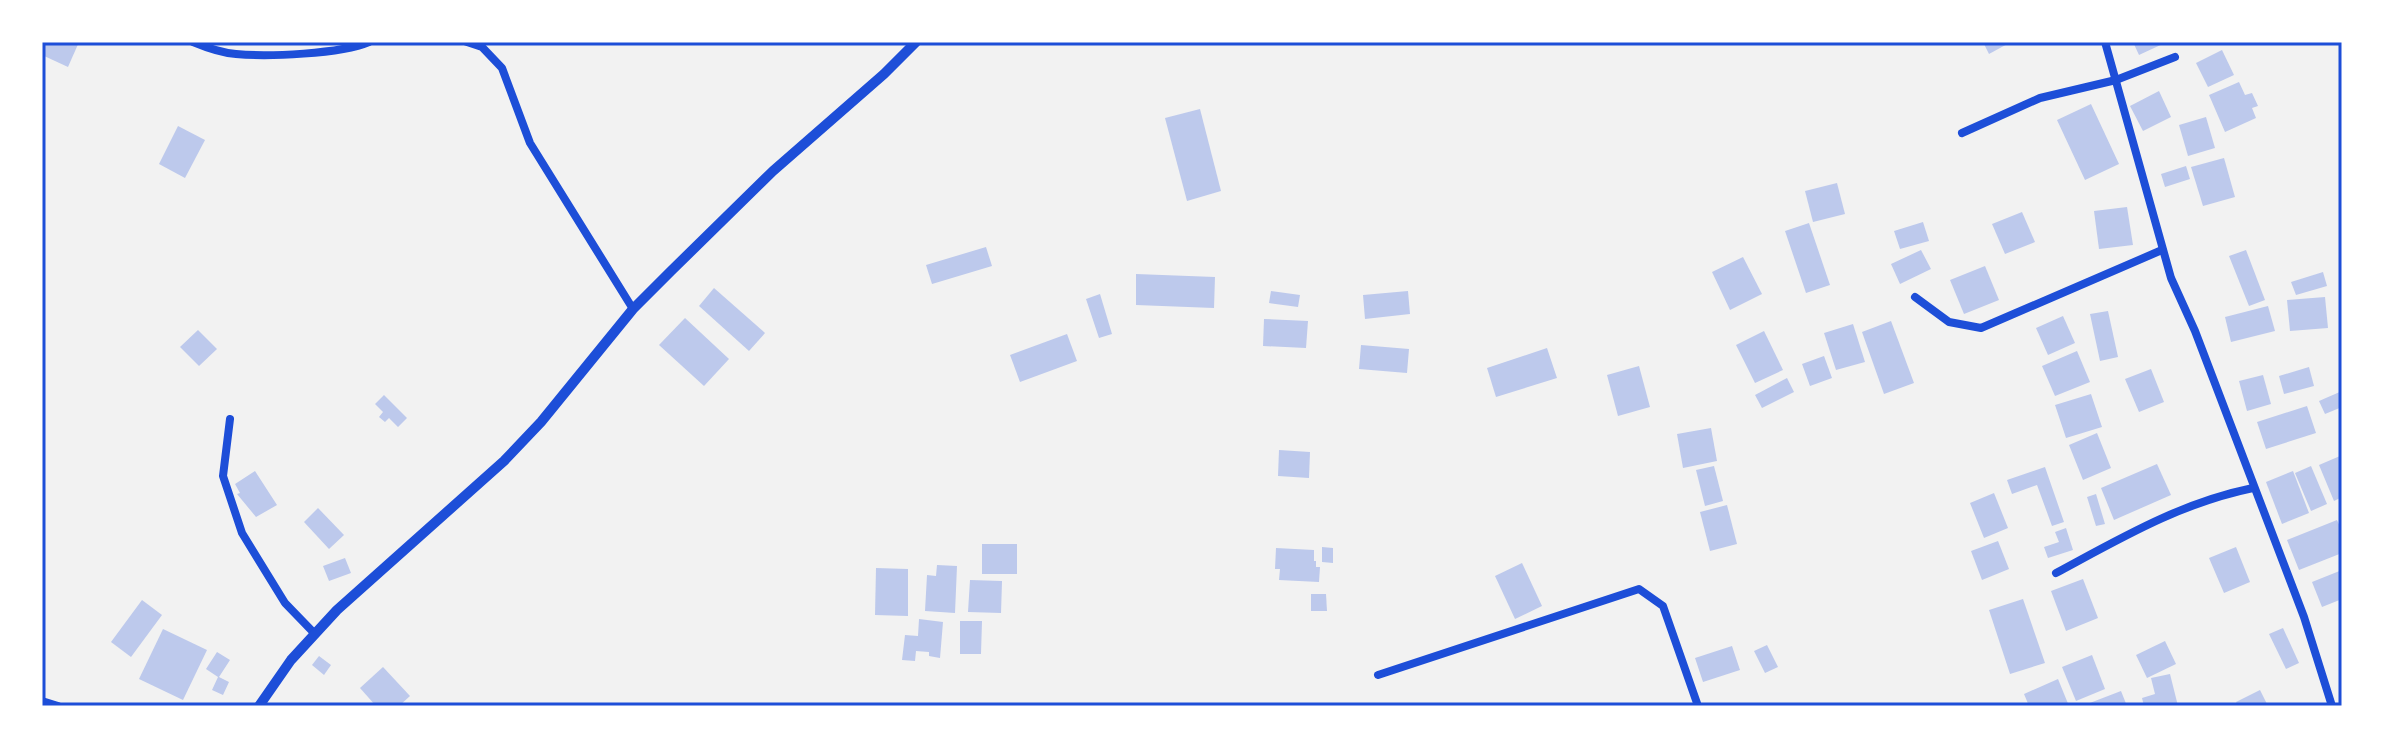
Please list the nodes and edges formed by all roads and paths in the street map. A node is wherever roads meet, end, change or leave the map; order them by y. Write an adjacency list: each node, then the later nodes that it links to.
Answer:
1 (193, 42): 2 (street)
2 (369, 42)
3 (467, 42): 11 (street)
4 (916, 42): 11 (street)
5 (2105, 42): 7 (street)
6 (2175, 57): 7 (street)
7 (2116, 80): 8 (street); 9 (street)
8 (1962, 133)
9 (2162, 250): 10 (street); 13 (street)
10 (1915, 297)
11 (633, 309): 15 (street)
12 (230, 419): 15 (street)
13 (2253, 488): 14 (street); 21 (street)
14 (2056, 573)
15 (315, 634): 19 (street)
16 (1378, 675): 20 (street)
17 (42, 701): 18 (street)
18 (58, 706)
19 (259, 706)
20 (1698, 706)
21 (2332, 706)

